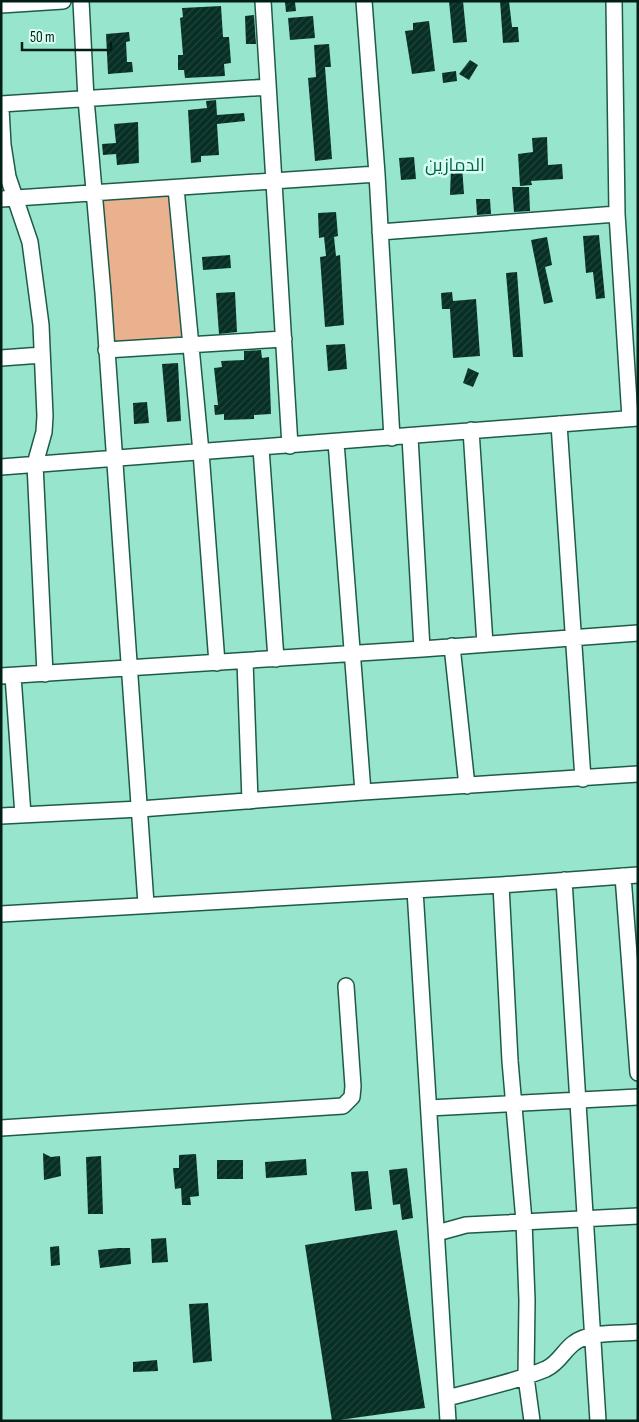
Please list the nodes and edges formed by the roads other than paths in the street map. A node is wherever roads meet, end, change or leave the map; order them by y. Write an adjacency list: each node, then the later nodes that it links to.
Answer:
1 (63, 1): 6 (street)
2 (81, 1): 8 (street)
3 (263, 1): 7 (street)
4 (364, 1): 11 (street)
5 (614, 1): 16 (street)
6 (1, 5)
7 (268, 87): 8 (street); 12 (street)
8 (86, 99): 9 (street); 14 (street)
9 (1, 104)
10 (1, 109): 15 (street)
11 (377, 174): 12 (street); 17 (street)
12 (275, 182): 13 (street); 18 (street)
13 (176, 188): 14 (street); 19 (street)
14 (94, 194): 15 (street); 20 (street)
15 (8, 198): 21 (street)
16 (617, 214): 17 (street); 23 (street)
17 (380, 232): 27 (street)
18 (284, 339): 19 (street); 29 (street)
19 (190, 345): 20 (street); 31 (street)
20 (106, 350): 32 (street)
21 (42, 355): 22 (street); 33 (street)
22 (1, 358)
23 (634, 418): 24 (street)
24 (559, 424): 25 (street); 36 (street)
25 (471, 430): 26 (street); 37 (street)
26 (410, 436): 27 (street); 39 (street)
27 (392, 438): 28 (street)
28 (336, 442): 29 (street); 40 (street)
29 (290, 446): 30 (street)
30 (261, 448): 31 (street); 41 (street)
31 (201, 452): 32 (street); 43 (street)
32 (114, 458): 33 (street); 44 (street)
33 (35, 464): 34 (street); 45 (street)
34 (1, 467)
35 (638, 633): 36 (street)
36 (574, 638): 37 (street); 48 (street)
37 (485, 644): 38 (street)
38 (452, 646): 39 (street); 49 (street)
39 (422, 650): 40 (street)
40 (354, 654): 41 (street); 50 (street)
41 (276, 659): 42 (street)
42 (245, 661): 43 (street); 51 (street)
43 (217, 663): 44 (street)
44 (130, 669): 45 (street); 52 (street)
45 (45, 674): 46 (street)
46 (7, 676): 53 (street)
47 (638, 774): 48 (street)
48 (583, 779): 49 (street)
49 (467, 786): 50 (street)
50 (363, 792): 51 (street)
51 (250, 800): 52 (street)
52 (140, 809): 53 (street); 59 (street)
53 (23, 815): 54 (street)
54 (1, 816)
55 (631, 876): 56 (street); 62 (street)
56 (564, 880): 57 (street); 64 (street)
57 (501, 885): 58 (street); 65 (street)
58 (415, 890): 59 (street); 66 (street)
59 (146, 904): 60 (street)
60 (1, 914)
61 (346, 986): 67 (street)
62 (638, 1073)
63 (638, 1097): 64 (street)
64 (578, 1100): 65 (street); 69 (street)
65 (515, 1104): 66 (street); 70 (street)
66 (429, 1108): 71 (street)
67 (1, 1128)
68 (638, 1216): 69 (street)
69 (586, 1220): 70 (street); 73 (street)
70 (524, 1221): 71 (street); 74 (street)
71 (436, 1233): 75 (street)
72 (638, 1332): 73 (street)
73 (594, 1336): 74 (street); 78 (street)
74 (526, 1377): 75 (street); 77 (street)
75 (447, 1398): 76 (street)
76 (448, 1421)
77 (532, 1421)
78 (598, 1421)

